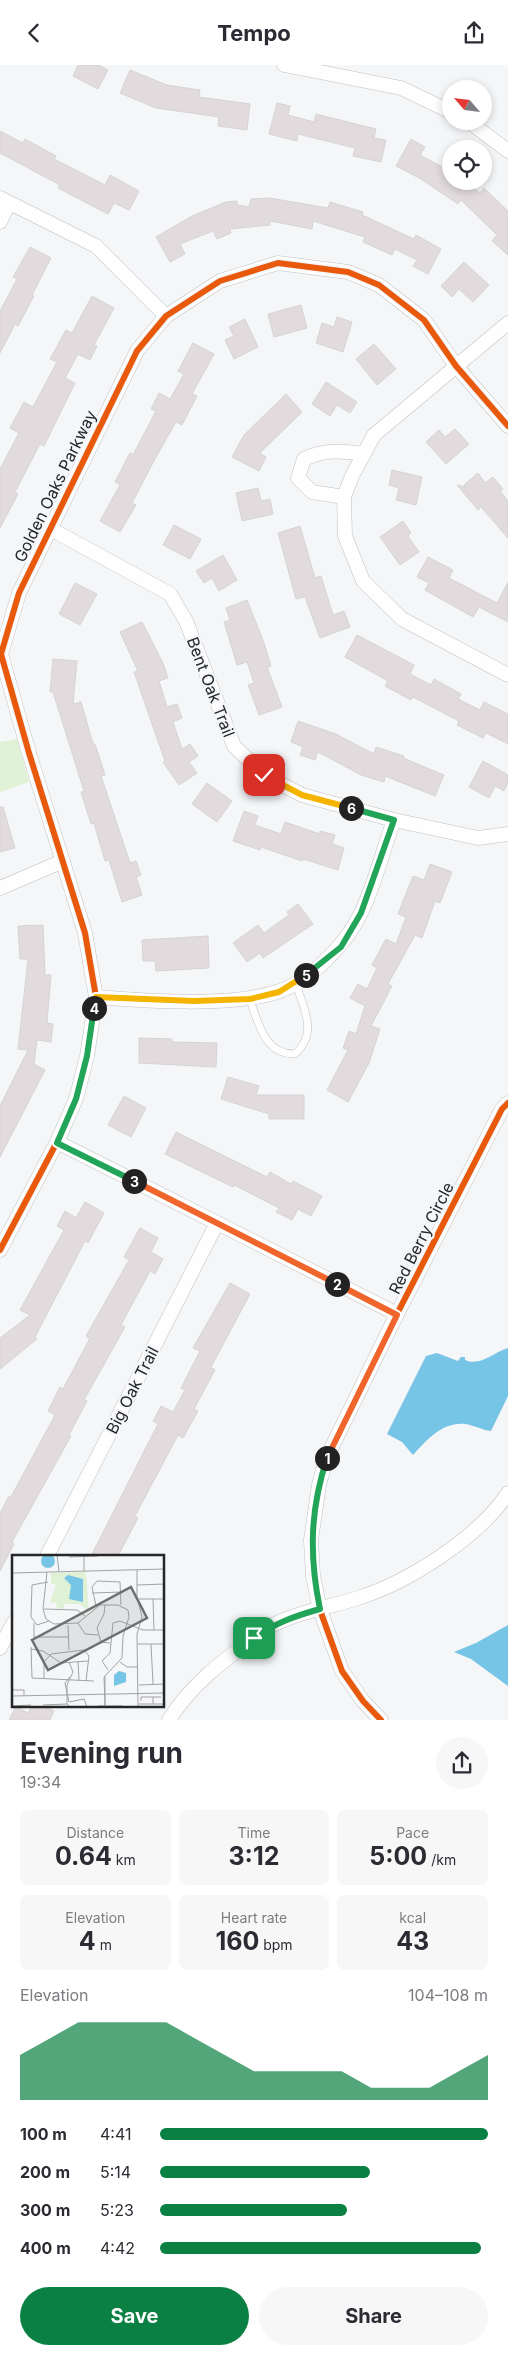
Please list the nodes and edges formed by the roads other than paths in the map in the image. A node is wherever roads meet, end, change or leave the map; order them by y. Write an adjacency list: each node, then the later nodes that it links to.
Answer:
1 (284, 65): 2 (street)
2 (442, 108)
3 (480, 130): 4 (street)
4 (508, 151)
5 (5, 201): 6 (street); 7 (street)
6 (0, 222)
7 (166, 316): 9 (street, Golden Oaks Parkway); 13 (street, Golden Oaks Parkway)
8 (508, 323): 9 (street)
9 (456, 366): 10 (street, Golden Oaks Parkway); 11 (street)
10 (508, 426)
11 (364, 454): 12 (street); 12 (street)
12 (344, 497): 15 (street)
13 (49, 528): 14 (street, Golden Oaks Parkway); 16 (street, Bent Oak Trail)
14 (1, 654): 18 (street, Golden Oaks Parkway)
15 (508, 675)
16 (394, 820): 17 (street, Bent Oak Trail); 20 (street)
17 (508, 834)
18 (63, 861): 19 (street); 21 (street, Golden Oaks Parkway)
19 (0, 888)
20 (296, 983): 22 (street); 22 (lane)
21 (96, 997): 22 (street); 24 (street, Golden Oaks Parkway)
22 (250, 999)
23 (508, 1103): 27 (street, Red Berry Circle)
24 (57, 1143): 25 (street); 26 (street, Golden Oaks Parkway)
25 (217, 1223): 27 (street); 29 (street, Big Oak Trail)
26 (0, 1250)
27 (397, 1315): 30 (street, Red Berry Circle)
28 (508, 1493): 30 (street)
29 (48, 1555)
30 (320, 1609): 33 (street); 34 (street, Red Berry Circle)
31 (12, 1625): 32 (street)
32 (0, 1649)
33 (169, 1720)
34 (381, 1720)

